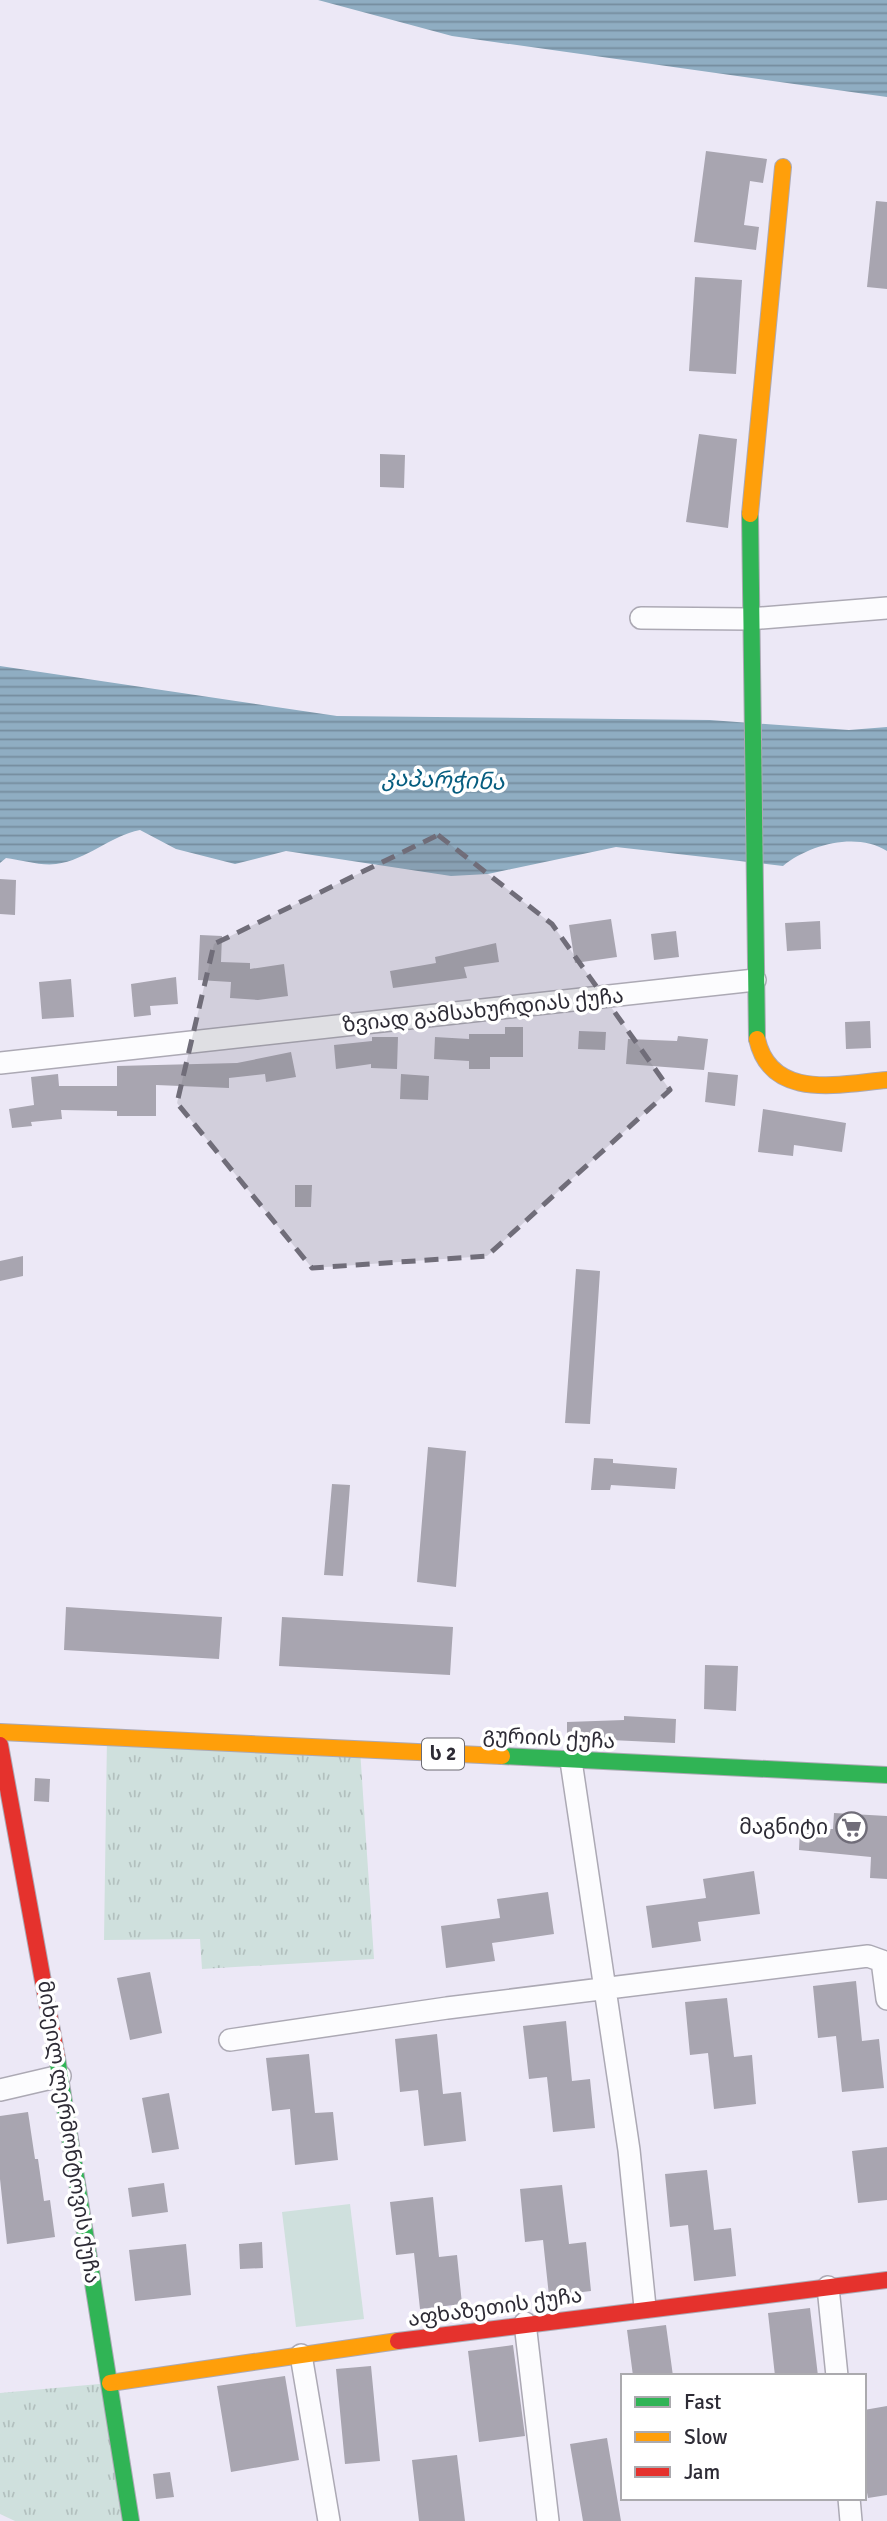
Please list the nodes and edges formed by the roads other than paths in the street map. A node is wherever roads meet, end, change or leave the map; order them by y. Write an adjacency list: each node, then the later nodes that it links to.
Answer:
1 (783, 167): 4 (main road)
2 (887, 608): 4 (street)
3 (641, 618): 4 (street)
4 (750, 618): 5 (main road)
5 (755, 981): 6 (street, ზვიად გამსახურდიას ქუჩა); 7 (main road)
6 (0, 1063)
7 (887, 1080)
8 (0, 1732): 10 (main road, გურიის ქუჩა / ს 2)
9 (0, 1745): 15 (main road, მიხეილ ლერმონტოვის ქუჩა)
10 (571, 1761): 11 (main road, გურიის ქუჩა / ს 2); 12 (street)
11 (887, 1775)
12 (603, 1990): 13 (street); 14 (street); 19 (street)
13 (887, 1998)
14 (230, 2040)
15 (60, 2076): 16 (street); 23 (main road, მიხეილ ლერმონტოვის ქუჩა)
16 (0, 2090)
17 (887, 2280): 18 (main road, აფხაზეთის ქუჩა)
18 (828, 2287): 19 (main road, აფხაზეთის ქუჩა); 22 (street)
19 (645, 2307): 20 (main road, აფხაზეთის ქუჩა)
20 (525, 2323): 21 (main road, აფხაზეთის ქუჩა); 27 (street)
21 (301, 2356): 23 (main road, აფხაზეთის ქუჩა); 26 (street)
22 (837, 2374)
23 (110, 2383): 25 (main road, მიხეილ ლერმონტოვის ქუჩა)
24 (849, 2500): 28 (street)
25 (131, 2521)
26 (329, 2521)
27 (548, 2521)
28 (852, 2521)

